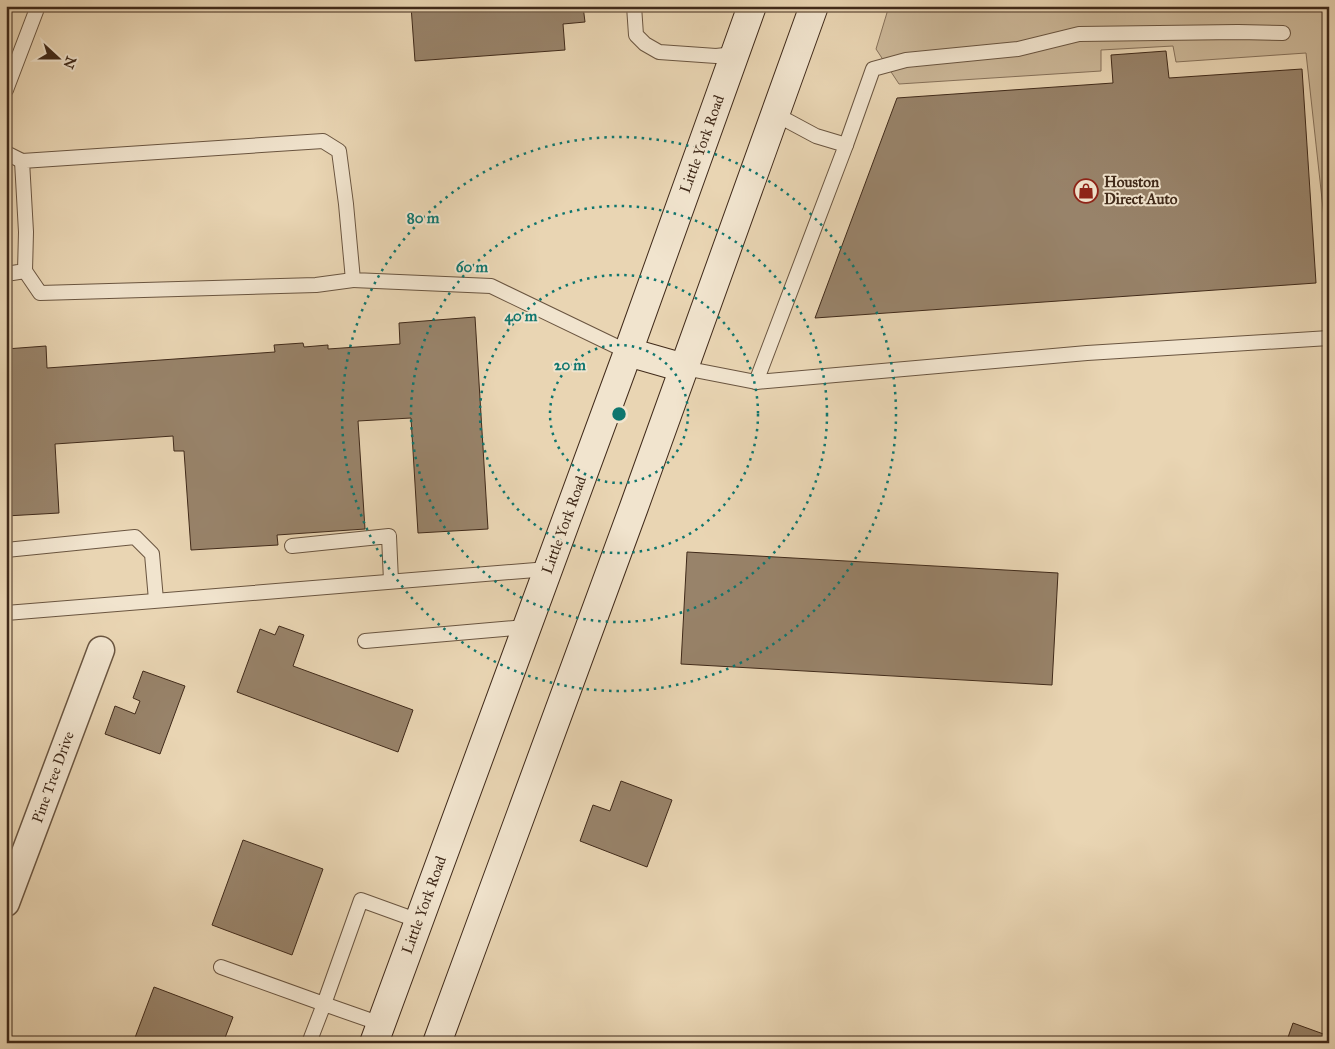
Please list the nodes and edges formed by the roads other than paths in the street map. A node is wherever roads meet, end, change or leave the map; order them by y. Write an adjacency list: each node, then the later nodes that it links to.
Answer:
1 (38, 6): 7 (lane)
2 (634, 6): 6 (lane)
3 (752, 6): 6 (main road, Little York Road)
4 (814, 6): 8 (main road)
5 (1282, 33): 9 (lane)
6 (734, 54): 16 (main road, Little York Road)
7 (6, 90)
8 (775, 114): 9 (lane); 17 (main road)
9 (846, 145): 18 (lane)
10 (6, 152): 11 (lane)
11 (22, 160): 12 (lane); 14 (lane)
12 (25, 271): 13 (lane); 14 (lane)
13 (6, 274)
14 (353, 280): 16 (lane)
15 (1329, 338): 18 (lane)
16 (628, 352): 17 (main road); 21 (main road, Little York Road)
17 (684, 368): 18 (lane); 34 (main road)
18 (756, 382)
19 (292, 546): 22 (lane)
20 (6, 550): 23 (lane)
21 (548, 570): 22 (lane); 25 (main road, Little York Road)
22 (391, 581): 23 (lane)
23 (156, 600): 24 (lane)
24 (6, 613)
25 (526, 627): 26 (lane); 29 (main road, Little York Road)
26 (365, 641)
27 (101, 650): 28 (street, Pine Tree Drive)
28 (6, 903)
29 (418, 921): 31 (lane); 32 (main road, Little York Road)
30 (221, 967): 31 (lane)
31 (324, 1004): 32 (lane); 33 (lane)
32 (377, 1033)
33 (309, 1043)
34 (437, 1043)

